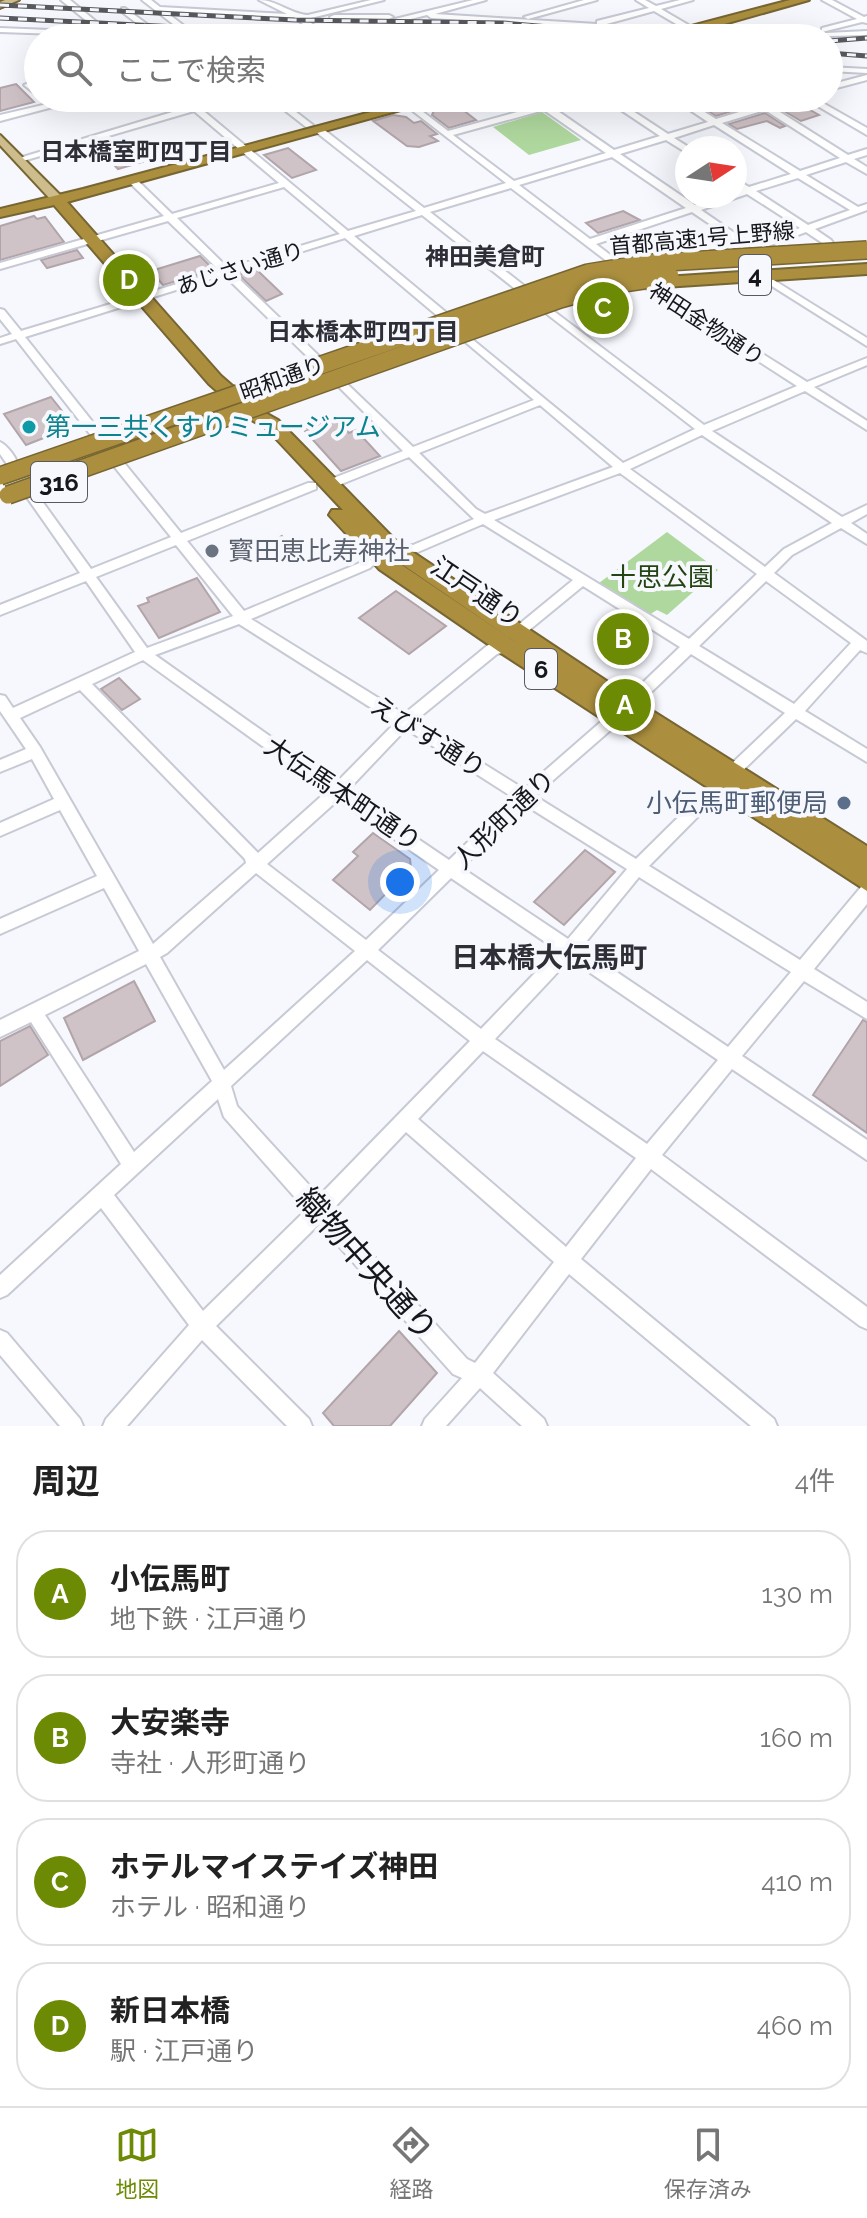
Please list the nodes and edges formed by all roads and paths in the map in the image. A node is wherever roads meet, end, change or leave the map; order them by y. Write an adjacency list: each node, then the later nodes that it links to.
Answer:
1 (14, 0): 15 (main road)
2 (65, 0): 26 (street)
3 (146, 0): 16 (street)
4 (263, 0): 14 (street)
5 (380, 0): 20 (street); 22 (street)
6 (482, 0): 13 (street)
7 (593, 0): 25 (street)
8 (640, 0): 17 (street)
9 (689, 0): 17 (street)
10 (781, 0): 34 (highway)
11 (803, 0): 35 (highway)
12 (826, 0): 24 (street)
13 (462, 2): 19 (street); 23 (street)
14 (286, 4): 21 (street)
15 (0, 5)
16 (158, 9): 21 (street); 28 (street)
17 (655, 9): 32 (street); 33 (street)
18 (125, 10): 27 (street)
19 (432, 13): 22 (street); 23 (street)
20 (320, 14): 21 (street); 22 (street)
21 (300, 17): 29 (street)
22 (403, 17): 30 (street)
23 (489, 19): 25 (street)
24 (866, 19): 36 (street)
25 (513, 21): 31 (street)
26 (94, 24)
27 (143, 24)
28 (178, 24)
29 (308, 24)
30 (377, 24)
31 (563, 24)
32 (603, 24)
33 (681, 24)
34 (716, 24)
35 (722, 24)
36 (843, 25)
37 (0, 30): 38 (street)
38 (24, 33)
39 (867, 33): 40 (street)
40 (843, 34)
41 (843, 71): 42 (street)
42 (867, 74): 43 (street)
43 (843, 83)
44 (26, 112): 57 (street)
45 (181, 112): 69 (street)
46 (200, 112): 65 (street)
47 (292, 112): 59 (street)
48 (369, 112): 59 (highway)
49 (419, 112): 61 (street, 神田金物通り)
50 (527, 112): 61 (street)
51 (554, 112): 67 (street)
52 (628, 112): 63 (street)
53 (699, 112): 58 (street)
54 (749, 112): 58 (street, あじさい通り)
55 (774, 112): 68 (street)
56 (832, 112): 60 (street)
57 (0, 118)
58 (716, 122): 63 (street, あじさい通り); 71 (street)
59 (314, 128): 65 (highway); 80 (street)
60 (867, 132)
61 (446, 134): 74 (street, 神田金物通り)
62 (0, 138): 69 (main road, 江戸通り)
63 (667, 138): 64 (street); 67 (street, あじさい通り)
64 (675, 143)
65 (242, 147): 72 (highway); 73 (street); 76 (highway)
66 (867, 152): 68 (street)
67 (615, 153): 74 (street, あじさい通り); 79 (street)
68 (847, 158): 70 (street); 71 (street)
69 (20, 159): 76 (main road, 江戸通り)
70 (867, 171)
71 (799, 174): 75 (street); 78 (street)
72 (132, 180): 76 (highway); 82 (street)
73 (286, 184): 82 (street); 84 (street)
74 (512, 184): 80 (street, あじさい通り); 86 (street, 神田金物通り)
75 (749, 191): 83 (street)
76 (56, 198): 81 (highway); 85 (highway, 江戸通り)
77 (696, 208): 79 (street)
78 (862, 208): 83 (street)
79 (693, 209): 86 (street); 87 (street)
80 (421, 212): 84 (street, あじさい通り); 97 (street)
81 (0, 213)
82 (171, 217): 85 (street); 93 (street)
83 (806, 228): 87 (street); 89 (street)
84 (347, 235): 93 (street, あじさい通り); 103 (street)
85 (93, 239): 90 (street); 98 (highway, 江戸通り)
86 (589, 243): 92 (street, 神田金物通り)
87 (746, 251): 88 (highway, 昭和通り / 4); 89 (highway, 昭和通り / 4)
88 (699, 255): 89 (highway); 92 (highway, 昭和通り / 4)
89 (858, 256): 91 (highway, 首都高速1号上野線); 94 (highway, 昭和通り / 4); 123 (highway, 首都高速1号上野線, bridge)
90 (0, 266)
91 (811, 267): 103 (highway); 127 (highway, 首都高速1号上野線, bridge)
92 (622, 268): 95 (highway); 96 (street, 神田金物通り); 97 (highway, 昭和通り / 4)
93 (226, 272): 98 (street, あじさい通り); 108 (street)
94 (759, 274): 95 (highway, 昭和通り / 4); 107 (street)
95 (733, 276): 96 (highway, 昭和通り / 4)
96 (644, 283): 100 (highway, 昭和通り / 4); 111 (street, 神田金物通り)
97 (523, 290): 99 (highway, 昭和通り / 4)
98 (142, 297): 104 (street, あじさい通り); 112 (highway, 江戸通り)
99 (488, 302): 103 (highway, 昭和通り / 4); 105 (highway)
100 (547, 309): 102 (highway, 昭和通り / 4); 117 (street)
101 (0, 312): 104 (street)
102 (500, 326): 103 (highway, 昭和通り / 4); 105 (highway)
103 (456, 328): 105 (highway); 108 (highway, 昭和通り / 4); 110 (highway, 昭和通り / 4); 113 (street)
104 (18, 335): 106 (street, あじさい通り); 118 (street)
105 (430, 339)
106 (0, 341)
107 (867, 343)
108 (317, 360): 112 (highway, 昭和通り / 4)
109 (867, 361): 111 (street)
110 (334, 385): 112 (highway); 115 (highway, 昭和通り / 4); 120 (street)
111 (805, 388): 116 (street, 神田金物通り); 117 (street)
112 (227, 390): 114 (main road, 昭和通り / 316); 115 (highway, 江戸通り)
113 (541, 401): 120 (street); 122 (street)
114 (165, 412): 115 (highway); 118 (main road, 昭和通り / 316)
115 (254, 414): 121 (main road, 昭和通り / 316); 124 (highway, 江戸通り / 6)
116 (867, 426)
117 (703, 430): 122 (street); 130 (street)
118 (97, 435): 123 (main road, 昭和通り / 316)
119 (0, 446): 123 (street)
120 (411, 454): 124 (street); 129 (street)
121 (117, 462): 126 (main road, 昭和通り / 316); 131 (street, えびす通り)
122 (621, 468): 129 (street); 135 (street)
123 (5, 475): 125 (highway)
124 (321, 485): 131 (street); 133 (highway, 江戸通り / 6)
125 (0, 492)
126 (30, 493): 127 (main road, 昭和通り / 316); 134 (street, 大伝馬本町通り)
127 (0, 501)
128 (867, 509): 130 (street, 人形町通り)
129 (485, 520): 133 (street); 136 (street)
130 (840, 522): 132 (street); 135 (street, 人形町通り)
131 (176, 539): 134 (street); 138 (street, えびす通り)
132 (867, 540)
133 (381, 549): 138 (street); 139 (highway, 江戸通り / 6)
134 (87, 573): 137 (street); 142 (street, 大伝馬本町通り)
135 (765, 574): 140 (street); 141 (street, 人形町通り)
136 (581, 581): 139 (street); 141 (street)
137 (0, 610)
138 (241, 618): 142 (street); 148 (street, えびす通り)
139 (513, 640): 145 (highway, 江戸通り / 6); 148 (street)
140 (863, 645): 146 (street)
141 (688, 646): 145 (street, 人形町通り); 146 (street)
142 (144, 654): 143 (street); 153 (street, 大伝馬本町通り)
143 (81, 682): 147 (street); 158 (street)
144 (0, 700): 147 (street, 織物中央通り)
145 (622, 712): 152 (highway, 江戸通り / 6); 154 (street, 人形町通り)
146 (795, 712): 150 (street); 152 (street)
147 (12, 715): 149 (street, 織物中央通り)
148 (404, 722): 153 (street); 154 (street, えびす通り)
149 (35, 751): 151 (street); 155 (street, 織物中央通り)
150 (867, 756)
151 (0, 766)
152 (725, 779): 157 (highway, 江戸通り / 6); 160 (street); 162 (highway, 江戸通り / 6)
153 (337, 792): 158 (street); 159 (street, 大伝馬本町通り)
154 (524, 797): 159 (street, 人形町通り); 160 (street, えびす通り)
155 (63, 802): 156 (street); 161 (street, 織物中央通り)
156 (0, 830)
157 (867, 859)
158 (254, 863): 166 (street); 167 (street)
159 (452, 868): 165 (street, 大伝馬本町通り); 166 (street, 人形町通り)
160 (637, 868): 165 (street); 168 (street, えびす通り)
161 (107, 879): 164 (street); 167 (street, 織物中央通り)
162 (867, 880)
163 (867, 892): 168 (street)
164 (0, 927)
165 (569, 947): 172 (street); 173 (street, 大伝馬本町通り)
166 (366, 951): 172 (street); 174 (street, 人形町通り)
167 (150, 955): 169 (street); 174 (street, 織物中央通り)
168 (802, 971): 170 (street, えびす通り); 173 (street)
169 (33, 1011): 171 (street); 178 (street)
170 (867, 1011)
171 (0, 1029)
172 (482, 1040): 175 (street); 177 (street)
173 (732, 1057): 176 (street, 大伝馬本町通り); 177 (street)
174 (221, 1081): 178 (street, 人形町通り); 180 (street, 織物中央通り)
175 (405, 1119): 180 (street); 181 (street)
176 (867, 1151)
177 (651, 1158): 181 (street); 183 (street)
178 (133, 1167): 179 (street, 人形町通り)
179 (103, 1196): 182 (street, 人形町通り); 184 (street)
180 (318, 1211): 184 (street); 186 (street, 織物中央通り)
181 (569, 1262): 186 (street); 192 (street)
182 (0, 1288)
183 (867, 1319)
184 (202, 1326): 188 (street); 189 (street)
185 (0, 1340): 187 (street)
186 (479, 1374): 190 (street); 191 (street, 織物中央通り)
187 (73, 1426)
188 (113, 1426)
189 (302, 1426)
190 (432, 1426)
191 (537, 1426)
192 (767, 1426)

